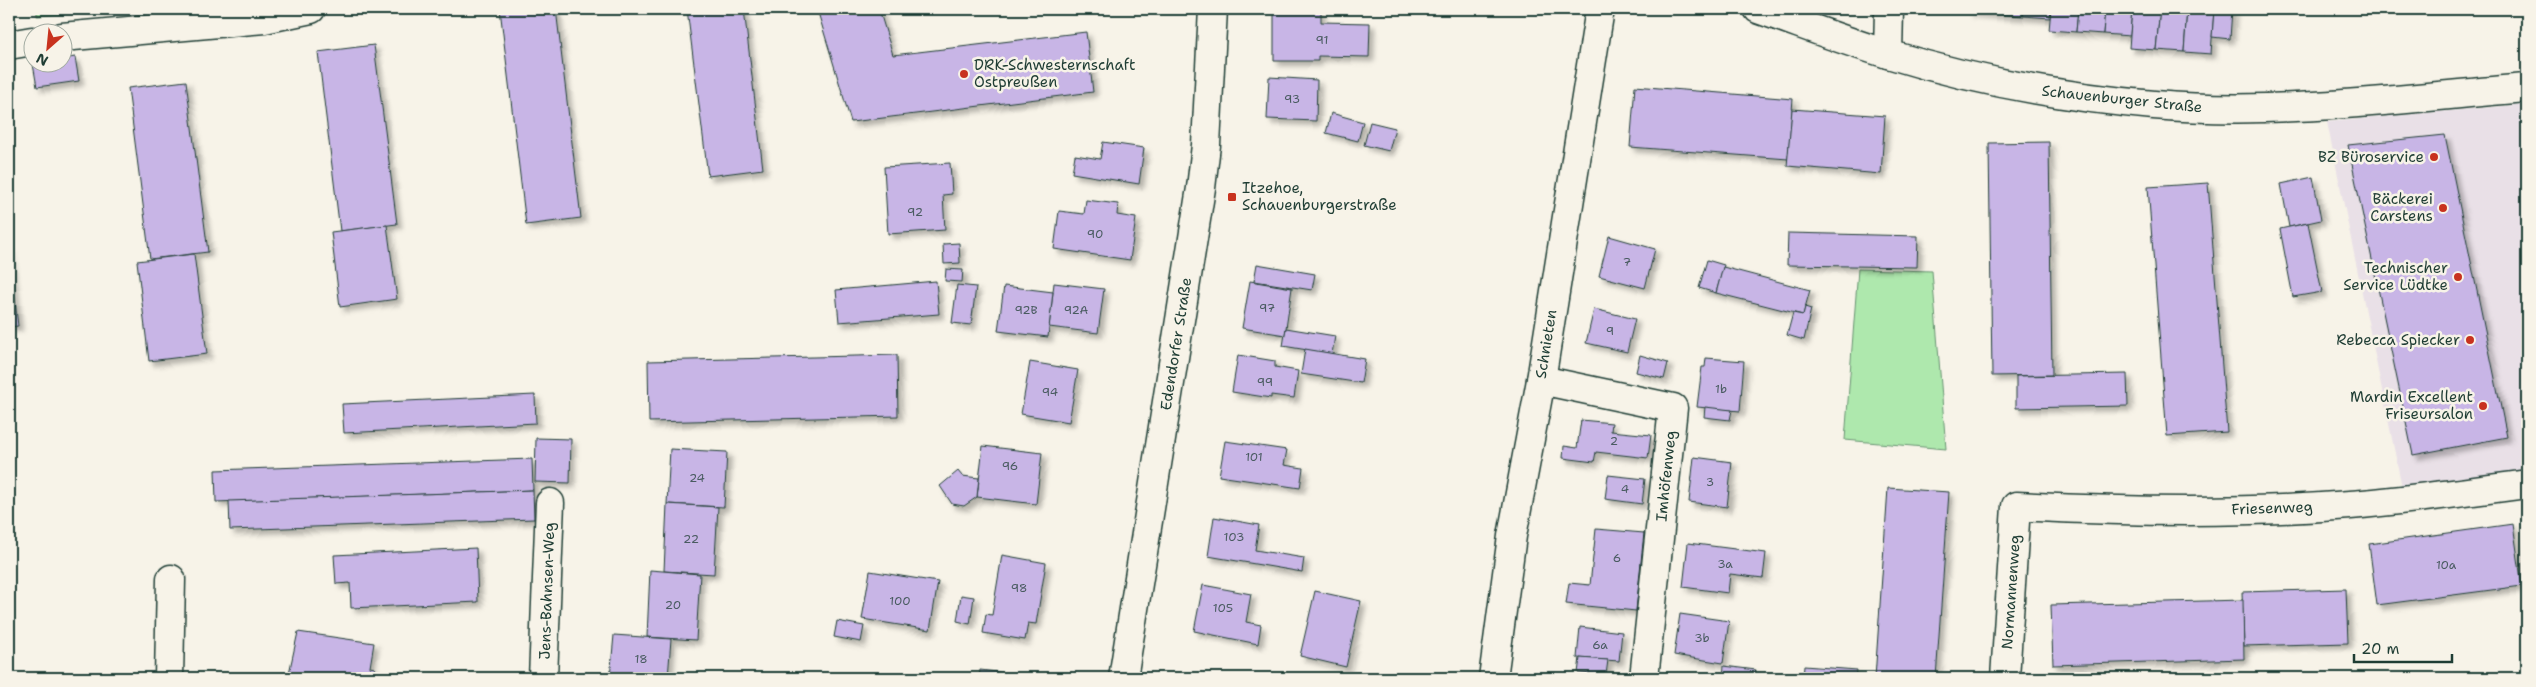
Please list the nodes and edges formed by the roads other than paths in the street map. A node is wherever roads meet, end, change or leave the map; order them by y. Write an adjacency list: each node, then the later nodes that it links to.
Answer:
1 (311, 9): 6 (street)
2 (1213, 9): 18 (street, Edendorfer Straße)
3 (1600, 9): 11 (street, Schnieten)
4 (1758, 9): 9 (street, Schauenburger Straße)
5 (1889, 9): 9 (street)
6 (72, 36)
7 (22, 43): 8 (street)
8 (9, 45)
9 (1888, 54): 10 (street, Schauenburger Straße)
10 (2527, 88)
11 (1540, 380): 19 (street, Schnieten); 20 (street, Imhöfenweg)
12 (2527, 484): 14 (street, Friesenweg)
13 (550, 503): 17 (street, Jens-Bahnsen-Weg)
14 (2016, 506): 21 (street, Normannenweg)
15 (171, 579): 16 (street)
16 (169, 678)
17 (544, 678)
18 (1123, 678)
19 (1493, 678)
20 (1644, 678)
21 (2005, 678)

